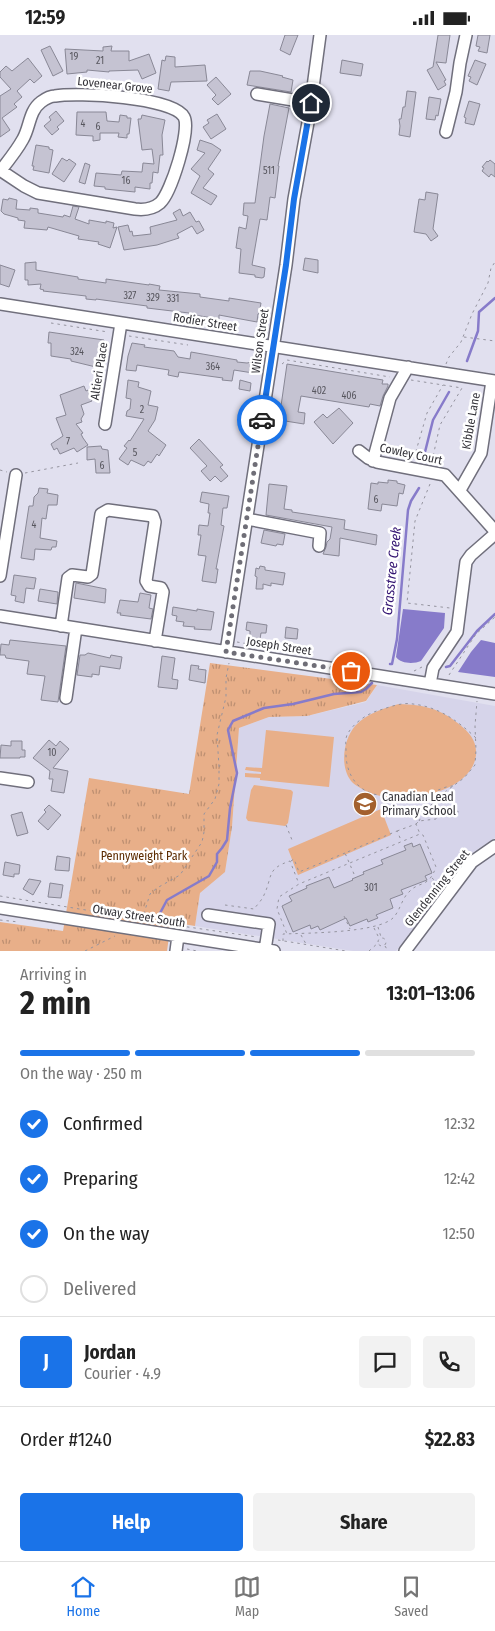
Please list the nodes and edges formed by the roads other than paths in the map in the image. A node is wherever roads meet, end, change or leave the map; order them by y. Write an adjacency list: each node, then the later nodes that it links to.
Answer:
1 (320, 35): 4 (street, Wilson Street)
2 (466, 35): 5 (street)
3 (258, 94): 4 (street)
4 (311, 103): 9 (street, Wilson Street)
5 (446, 132)
6 (0, 170): 6 (street, Lovenear Grove)
7 (0, 304): 8 (street, Rodier Street)
8 (120, 328): 9 (street, Rodier Street); 12 (street, Altieri Place)
9 (273, 346): 10 (street, Rodier Street); 17 (street, Wilson Street)
10 (408, 367): 11 (street, Rodier Street); 14 (street)
11 (494, 381): 16 (street, Kibble Lane)
12 (105, 424)
13 (359, 451): 14 (street, Cowley Court)
14 (373, 461): 16 (street, Cowley Court)
15 (20, 474): 20 (street)
16 (460, 490): 18 (street, Cowley Court)
17 (247, 519): 19 (street); 25 (street, Wilson Street)
18 (495, 533): 26 (street)
19 (319, 546)
20 (0, 576)
21 (0, 617): 22 (street, Joseph Street)
22 (61, 626): 23 (street, Joseph Street); 24 (street)
23 (76, 628): 24 (street, Joseph Street); 28 (street)
24 (155, 641): 25 (street, Joseph Street)
25 (228, 649): 26 (street, Joseph Street)
26 (430, 684): 27 (street, Joseph Street)
27 (495, 694)
28 (66, 698)
29 (0, 778): 30 (street)
30 (28, 782)
31 (495, 846): 38 (street, Glendenning Street)
32 (0, 908): 34 (street, Otway Street South)
33 (208, 915): 36 (street)
34 (178, 936): 35 (street, Otway Street South); 37 (street)
35 (242, 949): 36 (street, Otway Street South)
36 (269, 950)
37 (176, 951)
38 (405, 951)

